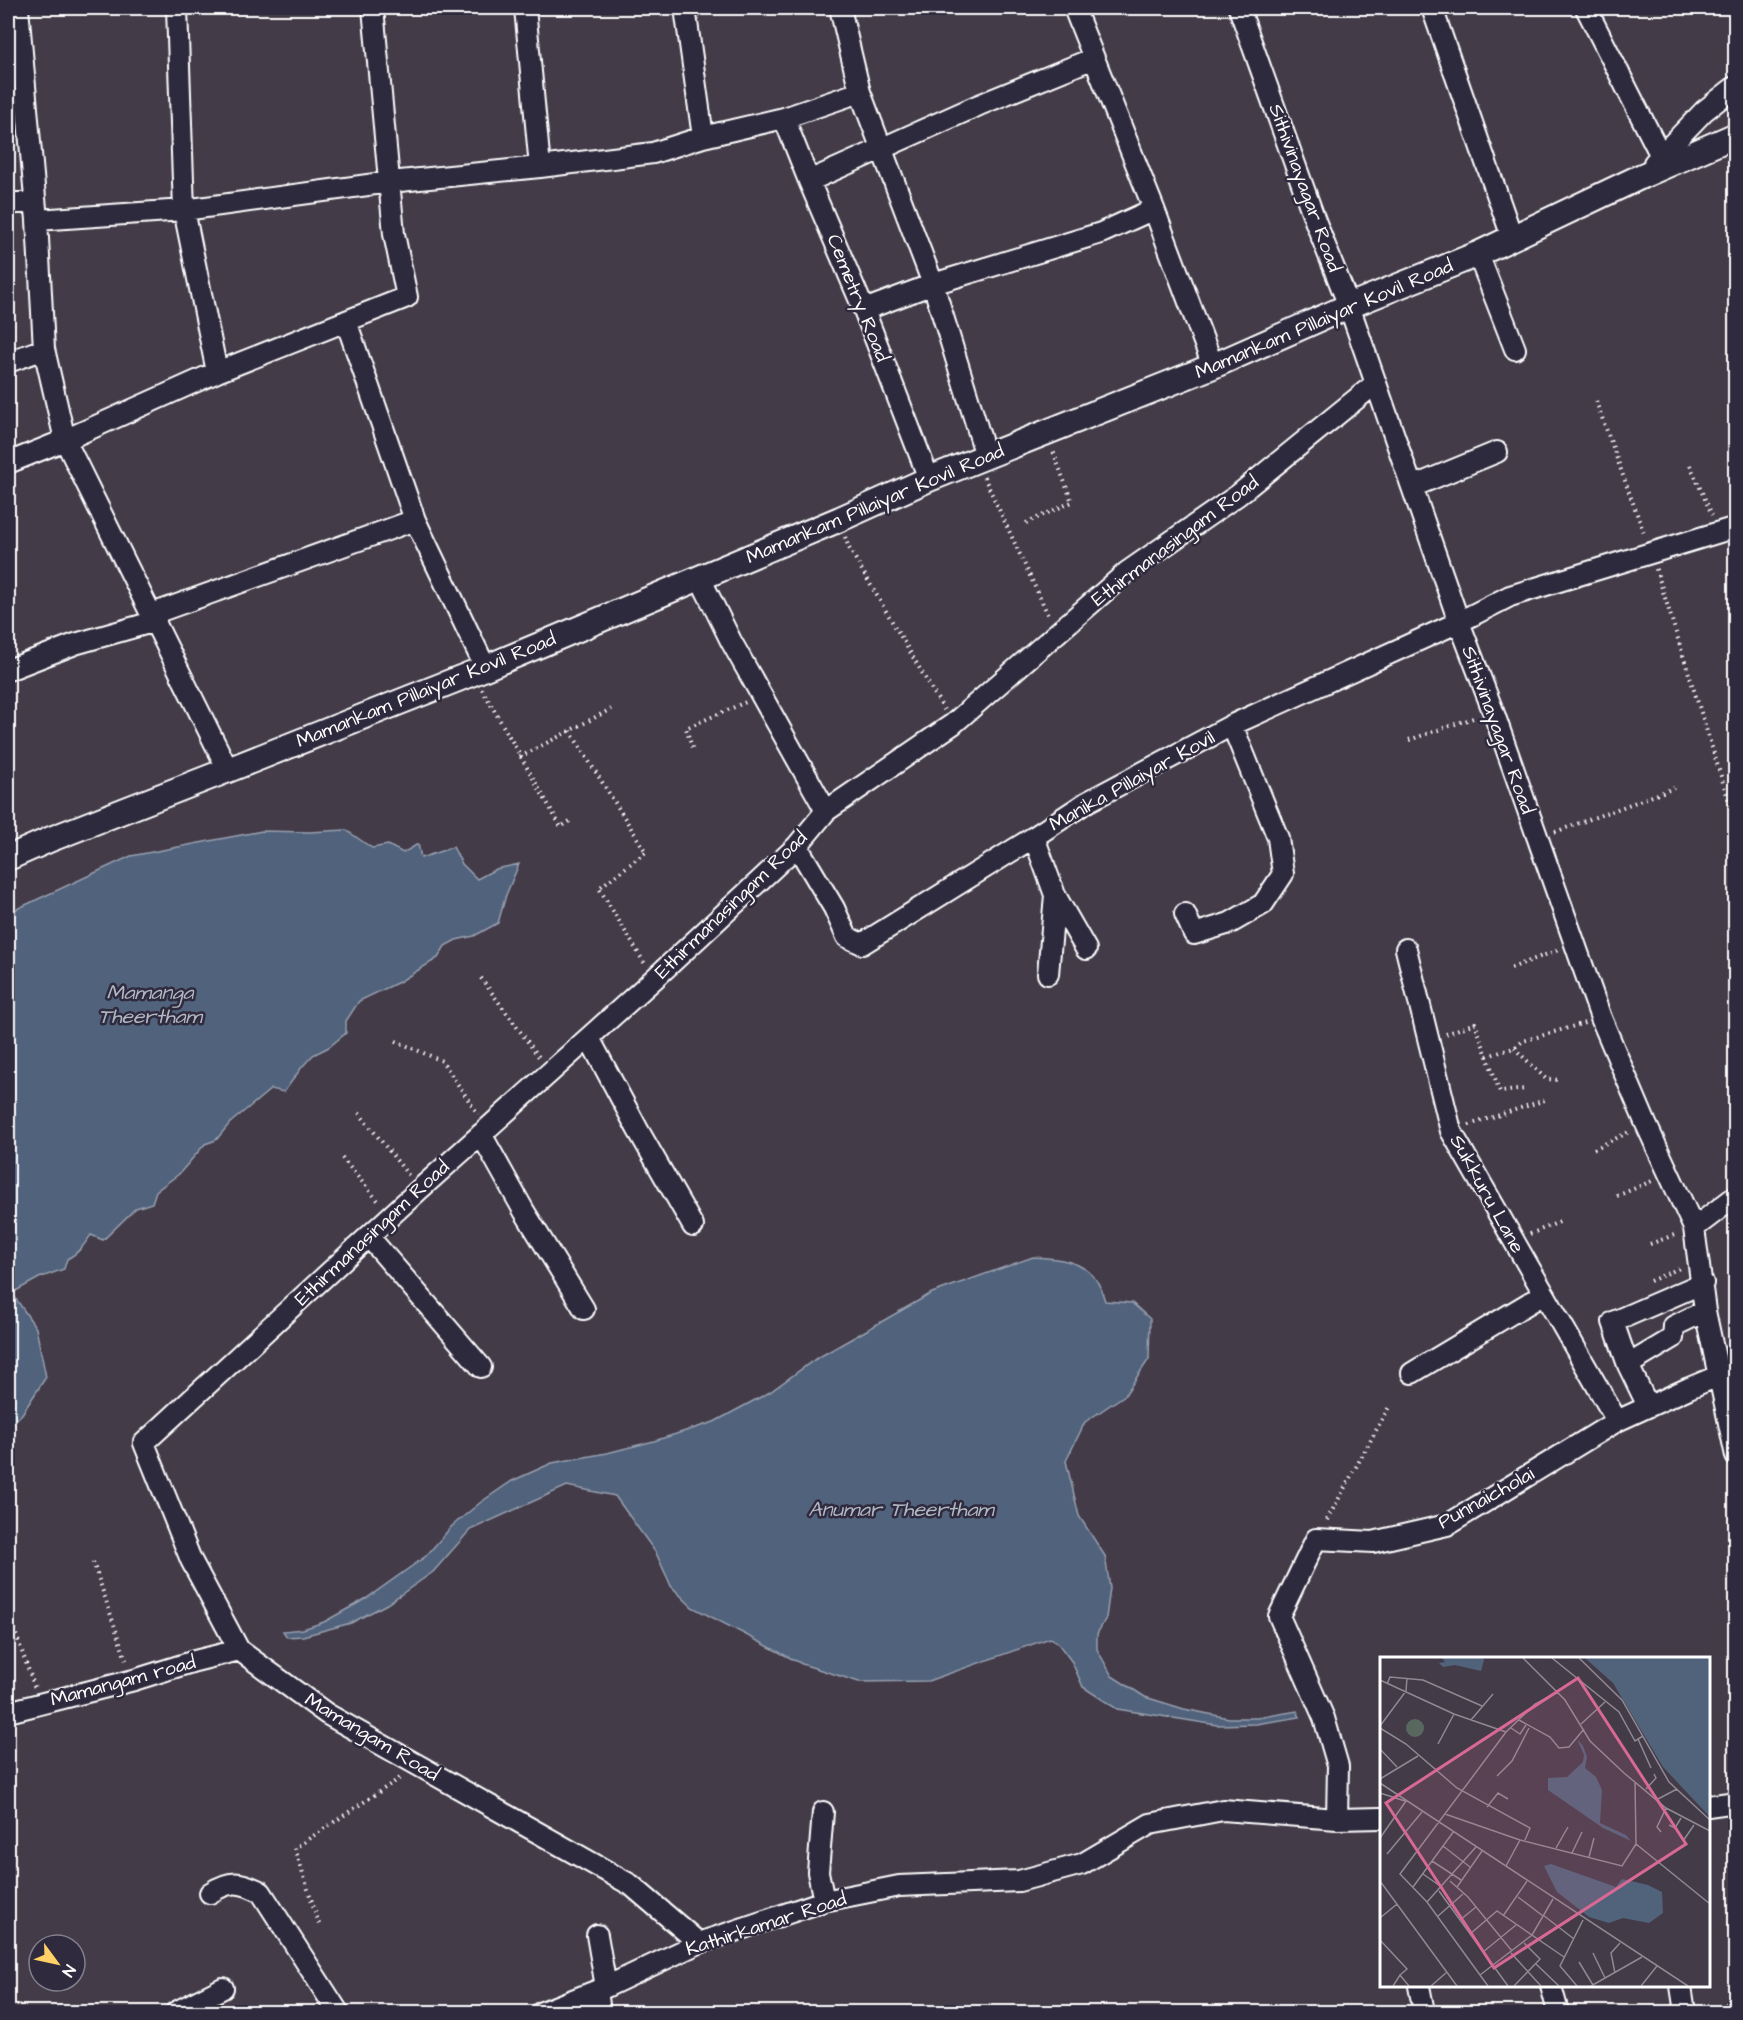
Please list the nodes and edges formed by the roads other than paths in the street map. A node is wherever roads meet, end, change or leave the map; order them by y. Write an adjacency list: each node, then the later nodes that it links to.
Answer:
1 (18, 8): 25 (street)
2 (177, 8): 26 (street)
3 (373, 8): 22 (street)
4 (525, 8): 19 (street)
5 (685, 8): 16 (street)
6 (842, 8): 13 (street)
7 (1074, 8): 11 (street)
8 (1239, 8): 30 (street, Sithivinayagar Road)
9 (1432, 8): 27 (street)
10 (1592, 10): 18 (street)
11 (1095, 58): 17 (street); 24 (street)
12 (1736, 86): 18 (street)
13 (861, 92): 14 (street); 17 (street)
14 (784, 118): 16 (street); 21 (street, Cemetry Road)
15 (1736, 135): 20 (main road, Mamankam Pillaiyar Kovil Road)
16 (703, 137): 19 (street)
17 (881, 150): 21 (street); 29 (street)
18 (1661, 156): 20 (street)
19 (540, 167): 22 (street)
20 (1642, 176): 27 (main road, Mamankam Pillaiyar Kovil Road)
21 (809, 181): 31 (street, Cemetry Road)
22 (390, 182): 26 (street); 32 (street)
23 (8, 204): 25 (street)
24 (1154, 209): 29 (street); 36 (street)
25 (36, 210): 26 (street); 33 (street)
26 (184, 210): 37 (street)
27 (1512, 237): 28 (main road, Mamankam Pillaiyar Kovil Road)
28 (1478, 254): 30 (main road, Mamankam Pillaiyar Kovil Road); 34 (street)
29 (933, 284): 31 (street); 41 (street)
30 (1349, 306): 36 (main road, Mamankam Pillaiyar Kovil Road); 38 (street, Sithivinayagar Road)
31 (864, 310): 43 (street, Cemetry Road)
32 (346, 321): 37 (street); 45 (street)
33 (44, 349): 35 (street); 39 (street)
34 (1515, 349)
35 (8, 363)
36 (1214, 366): 41 (main road, Mamankam Pillaiyar Kovil Road)
37 (217, 372): 39 (street)
38 (1376, 383): 44 (street, Sithivinayagar Road); 54 (street, Ethirmanasingam Road)
39 (65, 440): 42 (street); 48 (street)
40 (1497, 452): 44 (street)
41 (981, 458): 43 (main road, Mamankam Pillaiyar Kovil Road)
42 (8, 463)
43 (929, 479): 47 (main road, Mamankam Pillaiyar Kovil Road)
44 (1412, 487): 49 (street, Sithivinayagar Road)
45 (415, 520): 48 (street); 51 (street)
46 (1728, 529): 49 (street, Manika Pillaiyar Kovil)
47 (700, 578): 51 (main road, Mamankam Pillaiyar Kovil Road); 54 (street)
48 (154, 618): 50 (street); 53 (street)
49 (1459, 622): 52 (street, Manika Pillaiyar Kovil); 67 (street, Sithivinayagar Road)
50 (8, 670)
51 (479, 670): 53 (main road, Mamankam Pillaiyar Kovil Road)
52 (1232, 725): 55 (street, Manika Pillaiyar Kovil); 59 (street)
53 (228, 770): 57 (main road, Mamankam Pillaiyar Kovil Road)
54 (826, 811): 56 (street, Ethirmanasingam Road)
55 (1034, 837): 56 (street, Manika Pillaiyar Kovil); 58 (street)
56 (797, 846): 63 (street, Ethirmanasingam Road)
57 (8, 858)
58 (1055, 895): 60 (street); 62 (street)
59 (1185, 914)
60 (1086, 949)
61 (1406, 949): 70 (street, Sukkuru Lane)
62 (1048, 974)
63 (589, 1038): 64 (street, Ethirmanasingam Road); 66 (street)
64 (484, 1131): 68 (street, Ethirmanasingam Road); 71 (street)
65 (1736, 1196): 67 (street)
66 (693, 1226)
67 (1694, 1228): 69 (street, Sithivinayagar Road)
68 (369, 1236): 74 (street); 79 (street, Ethirmanasingam Road)
69 (1703, 1283): 72 (street, Sithivinayagar Road); 73 (street)
70 (1544, 1294): 75 (street); 78 (street, Sukkuru Lane)
71 (584, 1309)
72 (1705, 1311): 73 (street); 76 (street, Sithivinayagar Road)
73 (1628, 1365): 77 (street)
74 (481, 1367)
75 (1412, 1373)
76 (1718, 1376): 77 (street, Punnaicholai); 80 (street, Sithivinayagar Road)
77 (1648, 1406): 78 (street, Punnaicholai)
78 (1617, 1421): 87 (street, Punnaicholai)
79 (144, 1443): 81 (street, Mamangam Road)
80 (1736, 1456)
81 (239, 1650): 82 (street, Mamangam road); 91 (street, Mamangam Road)
82 (8, 1712)
83 (1736, 1802): 84 (street)
84 (1710, 1806)
85 (823, 1812): 89 (street)
86 (1380, 1818): 87 (street, Kathirkamar Road)
87 (1337, 1819): 89 (street, Kathirkamar Road)
88 (210, 1893): 98 (street)
89 (824, 1901): 91 (street, Kathirkamar Road)
90 (597, 1935): 96 (street)
91 (699, 1943): 96 (street, Kathirkamar Road)
92 (1419, 1987): 101 (street)
93 (1551, 1987): 102 (street)
94 (1681, 1987): 103 (street)
95 (222, 1988): 97 (street)
96 (601, 1989): 99 (street, Kathirkamar Road); 100 (street)
97 (176, 2013)
98 (338, 2013)
99 (542, 2013)
100 (600, 2013)
101 (1424, 2013)
102 (1558, 2013)
103 (1685, 2013)

